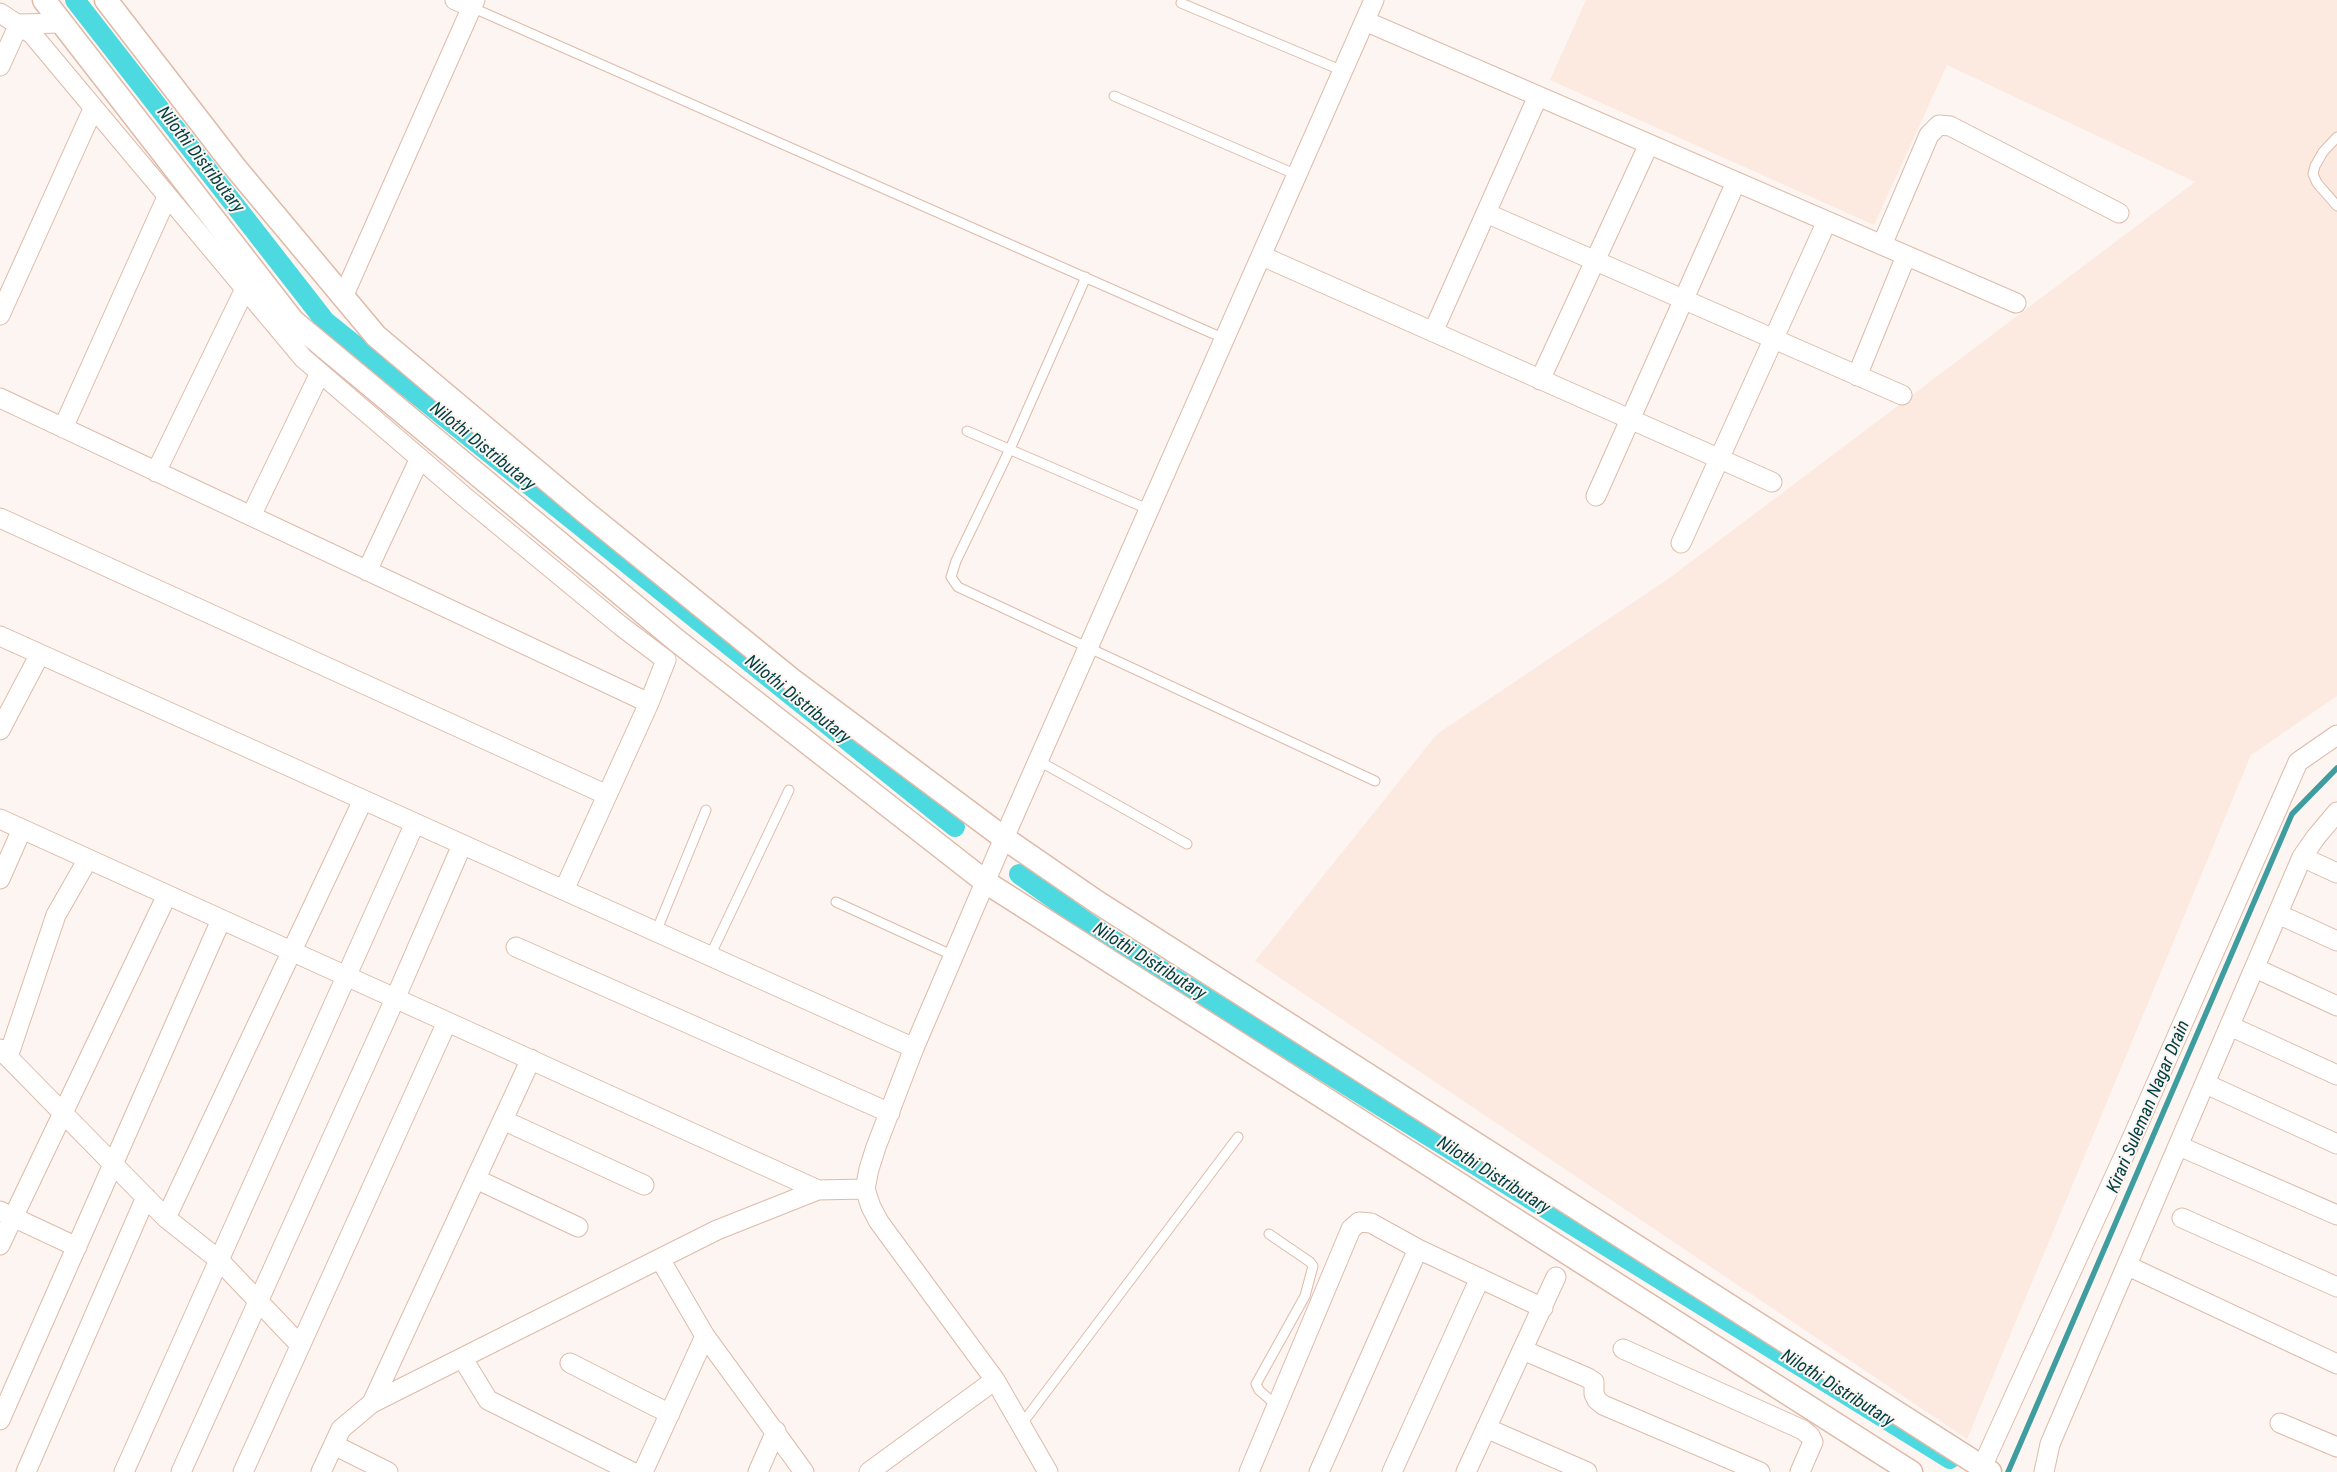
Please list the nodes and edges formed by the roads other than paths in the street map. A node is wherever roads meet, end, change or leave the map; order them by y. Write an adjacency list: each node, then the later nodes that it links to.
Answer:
1 (44, 0): 8 (street)
2 (106, 0): 30 (street)
3 (1374, 0): 7 (street)
4 (467, 2): 28 (lane); 30 (street)
5 (1181, 3): 11 (lane)
6 (0, 13): 9 (street)
7 (1365, 21): 11 (street); 13 (street)
8 (61, 23): 9 (street); 57 (street)
9 (19, 24): 10 (street); 14 (street)
10 (0, 66)
11 (1344, 71): 17 (street)
12 (1114, 96): 17 (lane)
13 (1538, 96): 16 (street); 21 (street)
14 (93, 109): 19 (street); 33 (street)
15 (2337, 137): 20 (lane)
16 (1649, 144): 18 (street); 27 (street)
17 (1298, 176): 25 (street)
18 (1736, 182): 23 (street); 31 (street)
19 (167, 197): 29 (street); 43 (street)
20 (2337, 206)
21 (1486, 213): 27 (street); 34 (street)
22 (2119, 213): 24 (street)
23 (1827, 221): 24 (street); 36 (street)
24 (1882, 245): 26 (street)
25 (1262, 256): 34 (street); 35 (street)
26 (1906, 256): 32 (street); 38 (street)
27 (1594, 261): 31 (street); 39 (street)
28 (1086, 278): 35 (lane); 45 (lane)
29 (244, 289): 37 (street); 48 (street)
30 (343, 297): 74 (street)
31 (1683, 300): 36 (street); 42 (street)
32 (2016, 303)
33 (0, 315)
34 (1433, 332): 39 (street)
35 (1226, 339): 51 (street)
36 (1772, 340): 38 (street); 47 (street)
37 (320, 373): 46 (street); 52 (street)
38 (1857, 376): 40 (street)
39 (1540, 380): 42 (street)
40 (1902, 395)
41 (0, 398): 43 (street)
42 (1630, 420): 47 (street); 50 (street)
43 (63, 428): 48 (street)
44 (967, 431): 45 (lane)
45 (1010, 450): 51 (lane); 58 (lane)
46 (420, 458): 55 (street); 60 (street)
47 (1718, 459): 49 (street); 54 (street)
48 (156, 472): 52 (street)
49 (1772, 482)
50 (1596, 496)
51 (1150, 510): 58 (street)
52 (251, 516): 55 (street)
53 (0, 518): 67 (street)
54 (1681, 542)
55 (367, 571): 61 (street)
56 (0, 636): 59 (street)
57 (676, 640): 60 (street); 81 (street)
58 (1089, 648): 64 (street); 65 (lane)
59 (40, 654): 62 (street); 68 (street)
60 (666, 660): 61 (street)
61 (649, 704): 67 (street)
62 (0, 730)
63 (2337, 735): 151 (street)
64 (1038, 761): 74 (street); 75 (lane)
65 (1375, 781)
66 (789, 790): 91 (lane)
67 (607, 795): 82 (street)
68 (363, 800): 72 (street); 90 (street)
69 (706, 810): 87 (lane)
70 (2337, 812): 77 (street)
71 (0, 819): 73 (street)
72 (415, 823): 76 (street); 94 (street)
73 (22, 829): 78 (street); 80 (street)
74 (1004, 838): 81 (street); 151 (street)
75 (1187, 844)
76 (462, 845): 82 (street); 95 (street)
77 (2302, 857): 79 (street); 85 (street)
78 (88, 859): 83 (street); 100 (street)
79 (2337, 873)
80 (0, 879)
81 (987, 883): 92 (street); 171 (street)
82 (564, 890): 87 (street)
83 (167, 895): 86 (street); 104 (street)
84 (836, 902): 92 (lane)
85 (2278, 914): 88 (street); 93 (street)
86 (221, 920): 90 (street); 110 (street)
87 (656, 932): 91 (street)
88 (2337, 941)
89 (516, 947): 105 (street)
90 (291, 951): 94 (street); 118 (street)
91 (710, 956): 99 (street)
92 (955, 956): 99 (street)
93 (2255, 968): 96 (street); 98 (street)
94 (346, 976): 95 (street); 126 (street)
95 (395, 999): 97 (street); 131 (street)
96 (2337, 1006)
97 (447, 1022): 101 (street); 134 (street)
98 (2230, 1026): 102 (street); 103 (street)
99 (914, 1048): 105 (street)
100 (4, 1053): 104 (street)
101 (530, 1059): 106 (street); 114 (street)
102 (2337, 1075)
103 (2206, 1084): 108 (street); 109 (street)
104 (63, 1113): 110 (street); 116 (street)
105 (890, 1113): 113 (street)
106 (503, 1120): 111 (street); 112 (street)
107 (1238, 1137): 146 (lane)
108 (2337, 1144)
109 (2179, 1146): 117 (street); 127 (street)
110 (114, 1163): 115 (street); 123 (street)
111 (476, 1179): 120 (street); 141 (street)
112 (644, 1185)
113 (866, 1189): 114 (street); 140 (street)
114 (818, 1190): 125 (street)
115 (146, 1197): 118 (street); 153 (street)
116 (6, 1214): 122 (street); 123 (street)
117 (2337, 1215)
118 (166, 1218): 126 (street)
119 (2182, 1218): 130 (street)
120 (578, 1227)
121 (1269, 1234): 142 (lane)
122 (0, 1244)
123 (77, 1247): 144 (street)
124 (1418, 1249): 129 (street); 142 (street); 165 (street)
125 (660, 1259): 133 (street); 137 (street)
126 (219, 1260): 131 (street); 154 (street)
127 (2128, 1266): 139 (street); 172 (street)
128 (1556, 1277): 132 (street)
129 (1480, 1278): 132 (street); 166 (street)
130 (2337, 1287)
131 (258, 1301): 134 (street); 155 (street)
132 (1543, 1308): 136 (street)
133 (705, 1336): 143 (street); 148 (street)
134 (300, 1345): 156 (street)
135 (1623, 1348): 170 (street)
136 (1523, 1350): 147 (street); 169 (street)
137 (464, 1359): 141 (street); 158 (street)
138 (570, 1363): 143 (street)
139 (2337, 1364)
140 (995, 1380): 146 (street); 162 (street)
141 (372, 1403): 150 (street)
142 (1277, 1406): 164 (street)
143 (670, 1414): 159 (street)
144 (0, 1420)
145 (2280, 1423): 149 (street)
146 (1021, 1425): 163 (street)
147 (1486, 1428): 167 (street); 168 (street)
148 (776, 1431): 160 (street); 161 (street)
149 (2335, 1442)
150 (334, 1445): 152 (street); 157 (street)
151 (1986, 1469)
152 (384, 1471)
153 (26, 1472)
154 (124, 1472)
155 (181, 1472)
156 (243, 1472)
157 (321, 1472)
158 (632, 1472)
159 (643, 1472)
160 (758, 1472)
161 (804, 1472)
162 (868, 1472)
163 (1048, 1472)
164 (1249, 1472)
165 (1319, 1472)
166 (1392, 1472)
167 (1466, 1472)
168 (1587, 1472)
169 (1760, 1472)
170 (1800, 1472)
171 (1911, 1472)
172 (2044, 1472)

